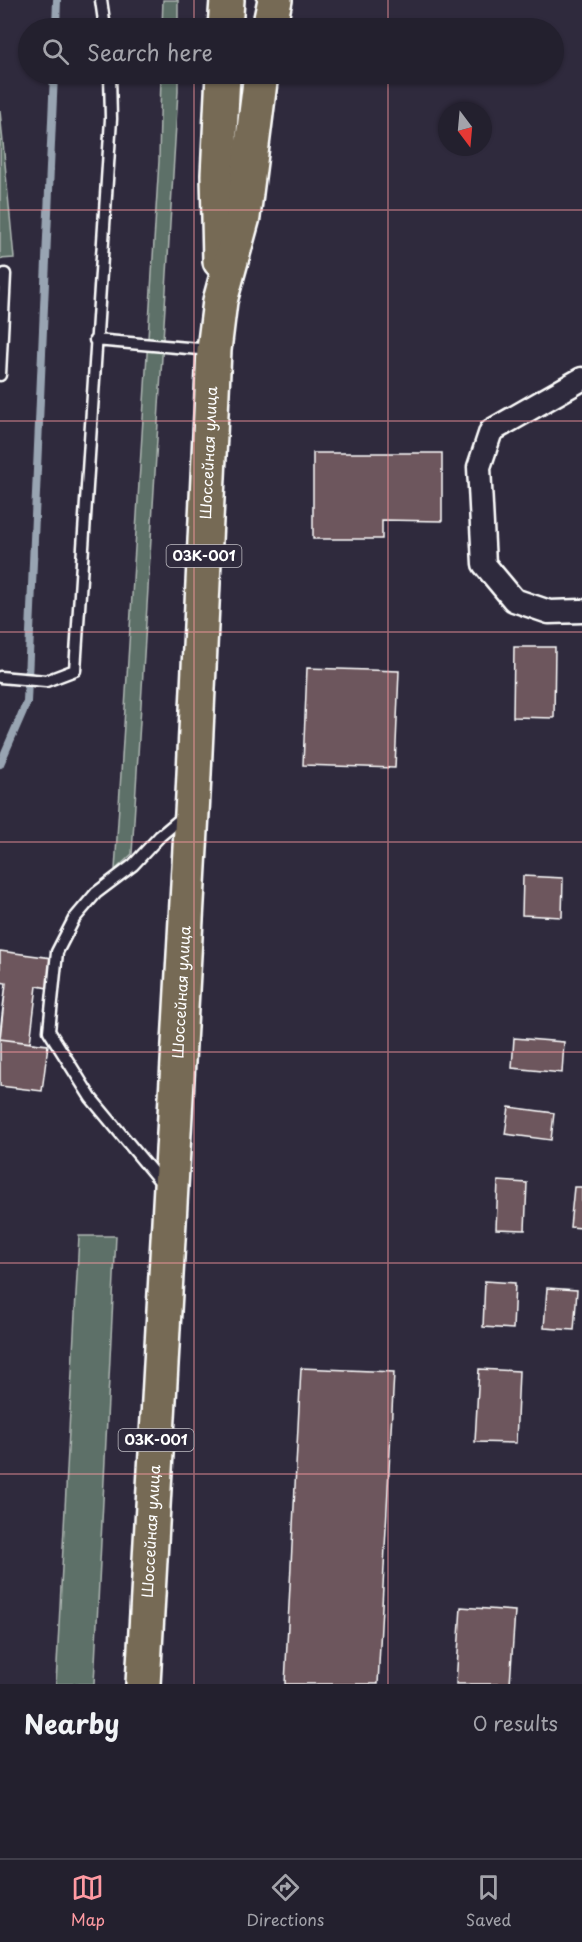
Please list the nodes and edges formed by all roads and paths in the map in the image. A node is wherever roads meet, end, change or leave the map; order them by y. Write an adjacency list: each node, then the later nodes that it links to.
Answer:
1 (101, 0): 4 (lane)
2 (227, 0): 5 (main road)
3 (274, 0): 6 (main road)
4 (104, 18)
5 (226, 18)
6 (271, 18)
7 (110, 84): 12 (lane)
8 (223, 84): 11 (main road, 03К-001)
9 (260, 84): 11 (main road, 03К-001)
10 (5, 274): 14 (lane)
11 (220, 301): 13 (main road, Шоссейная улица / 03К-001)
12 (95, 340): 13 (lane); 17 (lane)
13 (214, 350): 18 (main road, Шоссейная улица / 03К-001)
14 (0, 375)
15 (582, 379): 16 (street)
16 (582, 611)
17 (3, 677)
18 (192, 810): 19 (main road, Шоссейная улица / 03К-001); 19 (lane)
19 (171, 1195): 20 (main road, Шоссейная улица / 03К-001)
20 (143, 1684)

